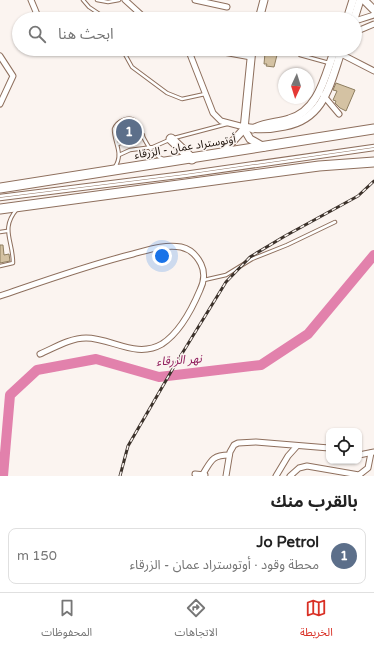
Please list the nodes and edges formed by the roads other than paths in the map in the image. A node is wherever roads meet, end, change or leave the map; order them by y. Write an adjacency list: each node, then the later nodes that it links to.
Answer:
1 (31, 0): 13 (street)
2 (83, 0): 14 (lane)
3 (97, 0): 4 (lane)
4 (119, 0)
5 (125, 0): 15 (street)
6 (195, 0): 11 (street)
7 (264, 0): 16 (street)
8 (353, 0): 17 (street)
9 (360, 0): 18 (street)
10 (364, 0): 12 (street)
11 (227, 7)
12 (374, 10)
13 (36, 12)
14 (96, 12)
15 (138, 12)
16 (261, 12)
17 (349, 12)
18 (356, 12)
19 (374, 15): 20 (street)
20 (362, 18)
21 (374, 24): 22 (street)
22 (362, 29)
23 (0, 56): 36 (street)
24 (126, 56): 34 (lane)
25 (191, 56): 34 (street)
26 (246, 56): 31 (street)
27 (304, 56): 32 (lane)
28 (335, 56): 32 (street)
29 (337, 56): 35 (street)
30 (348, 56): 33 (street)
31 (251, 57): 39 (street)
32 (329, 63): 35 (street)
33 (374, 71)
34 (205, 94): 38 (street)
35 (321, 94): 37 (street); 39 (street)
36 (0, 104)
37 (339, 114)
38 (229, 124): 39 (street); 42 (lane)
39 (244, 128): 45 (street); 49 (street)
40 (374, 130): 45 (highway, أوتوستراد عمان - الزرقاء)
41 (143, 135): 43 (lane); 43 (lane); 46 (lane)
42 (171, 139): 46 (lane); 51 (highway)
43 (118, 144): 50 (lane)
44 (374, 145): 47 (lane)
45 (265, 147): 49 (highway, أوتوستراد عمان - الزرقاء)
46 (149, 148): 50 (lane); 52 (lane)
47 (368, 148): 48 (lane); 56 (lane)
48 (374, 150)
49 (222, 153): 51 (highway, أوتوستراد عمان - الزرقاء)
50 (120, 155): 54 (lane)
51 (192, 159): 52 (highway, أوتوستراد عمان - الزرقاء)
52 (169, 162): 54 (highway, أوتوستراد عمان - الزرقاء)
53 (374, 162): 57 (highway)
54 (112, 171): 55 (highway, أوتوستراد عمان - الزرقاء)
55 (0, 188)
56 (0, 197)
57 (21, 206): 58 (highway); 60 (lane)
58 (0, 209)
59 (335, 222): 63 (lane)
60 (7, 231): 61 (lane); 62 (lane)
61 (0, 232)
62 (0, 266)
63 (204, 280): 64 (street); 65 (street)
64 (0, 296)
65 (40, 354)
66 (297, 446): 67 (street); 70 (street); 74 (street)
67 (326, 448)
68 (373, 452): 69 (street); 75 (street)
69 (362, 454)
70 (229, 455): 72 (street); 73 (street)
71 (195, 474): 72 (street)
72 (204, 475)
73 (226, 476)
74 (276, 476)
75 (290, 476)

